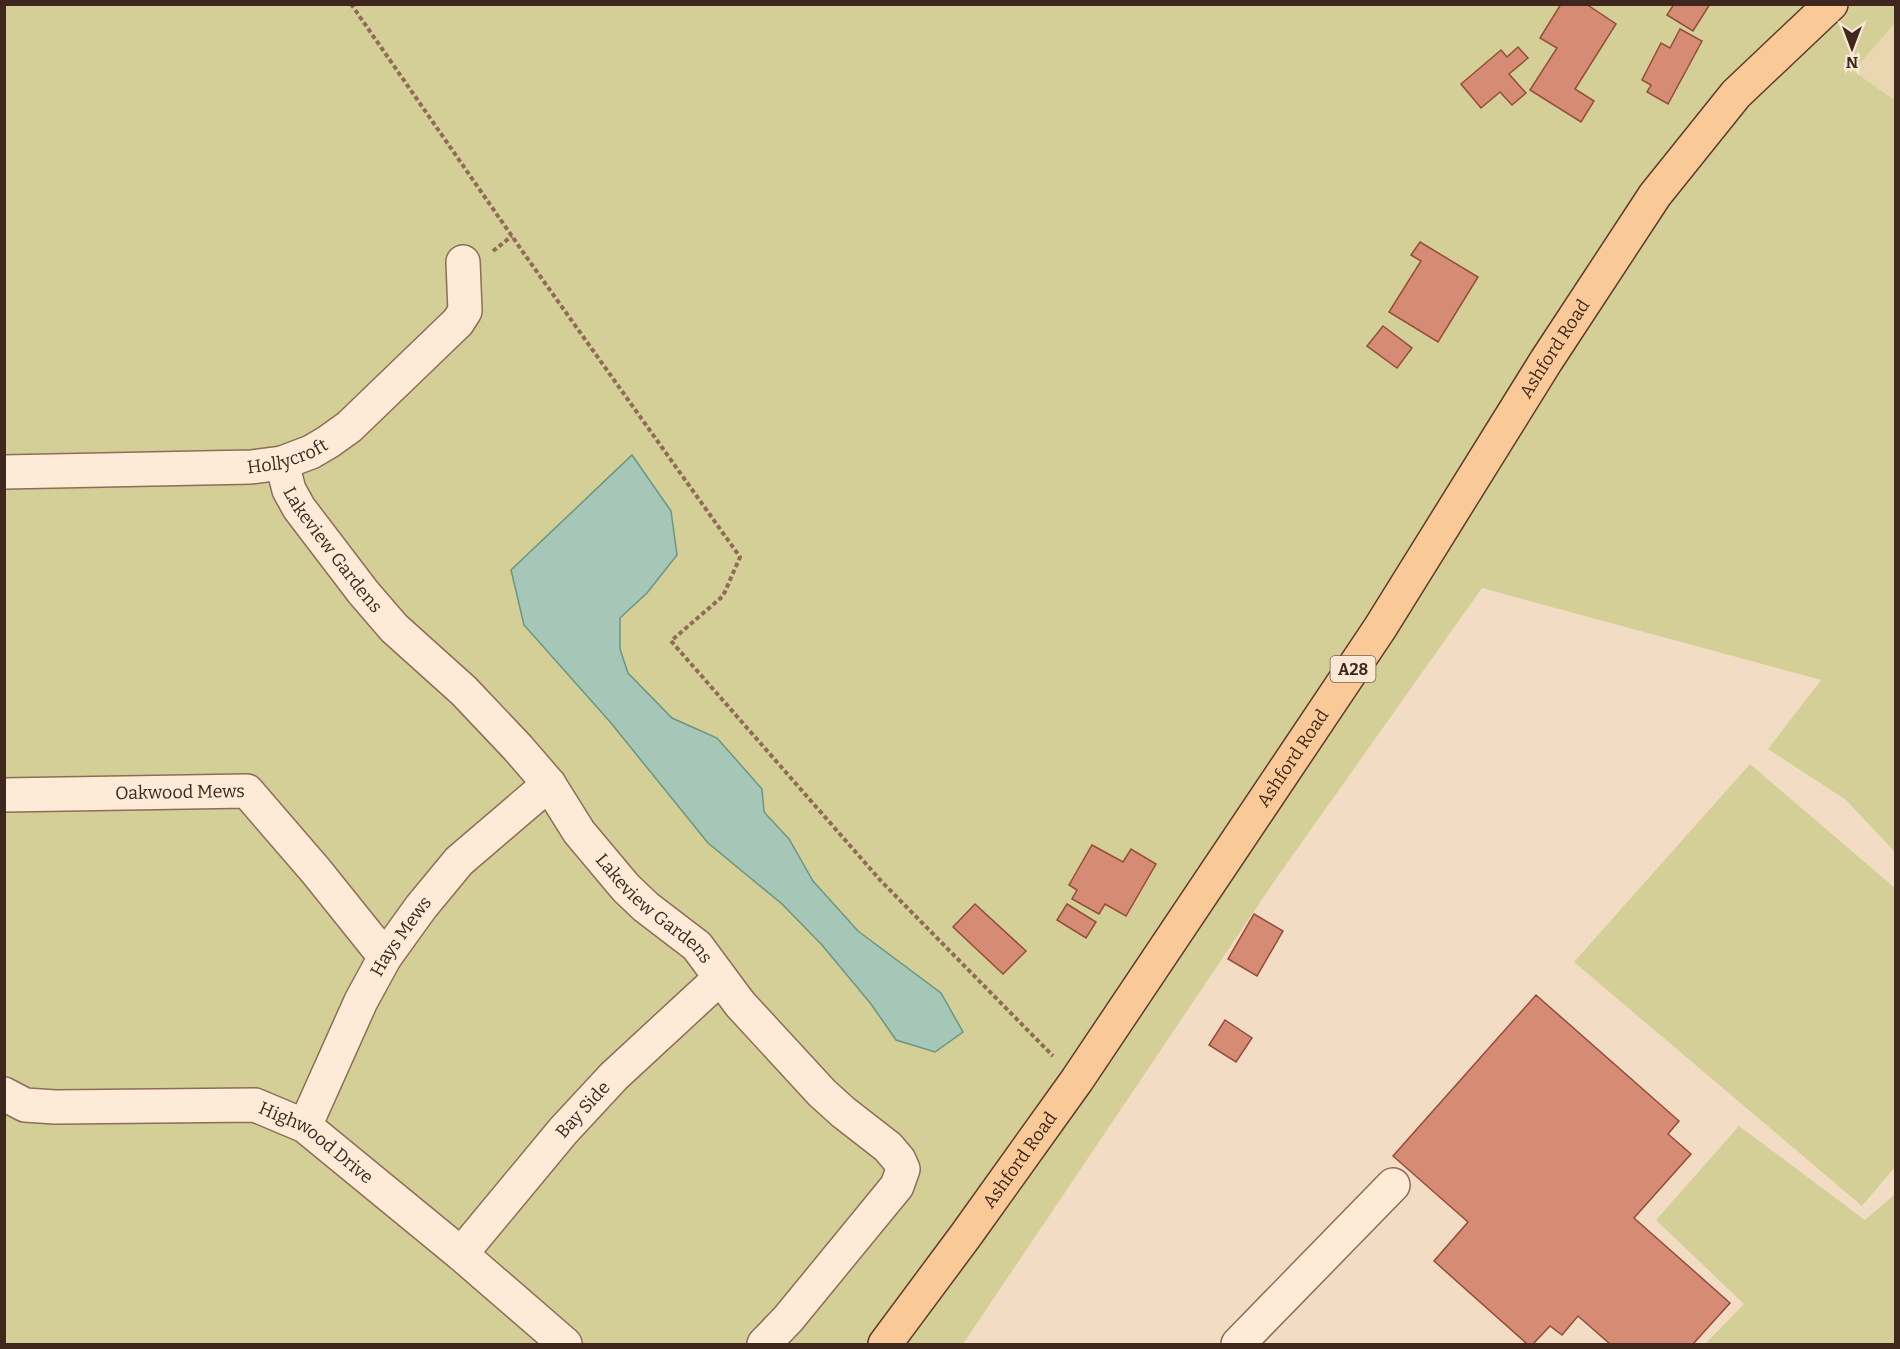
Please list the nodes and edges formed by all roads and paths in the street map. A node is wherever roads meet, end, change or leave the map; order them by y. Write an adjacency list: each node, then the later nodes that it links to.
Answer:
1 (351, 4): 10 (path)
2 (1831, 4): 10 (main road, Ashford Road / A28)
3 (463, 262): 4 (street, Hollycroft)
4 (282, 464): 5 (street, Hollycroft); 6 (street, Lakeview Gardens)
5 (4, 472)
6 (549, 784): 8 (street, Hays Mews); 9 (street, Lakeview Gardens)
7 (4, 795): 8 (street, Oakwood Mews)
8 (385, 957): 12 (street, Hays Mews)
9 (720, 978): 14 (street, Bay Side); 16 (street, Lakeview Gardens)
10 (1077, 1080): 17 (main road, Ashford Road / A28)
11 (5, 1095): 12 (street, Highwood Drive)
12 (304, 1126): 14 (street, Highwood Drive)
13 (1393, 1185): 18 (street)
14 (461, 1254): 15 (street, Highwood Drive)
15 (566, 1344)
16 (764, 1344)
17 (885, 1344)
18 (1238, 1344)

